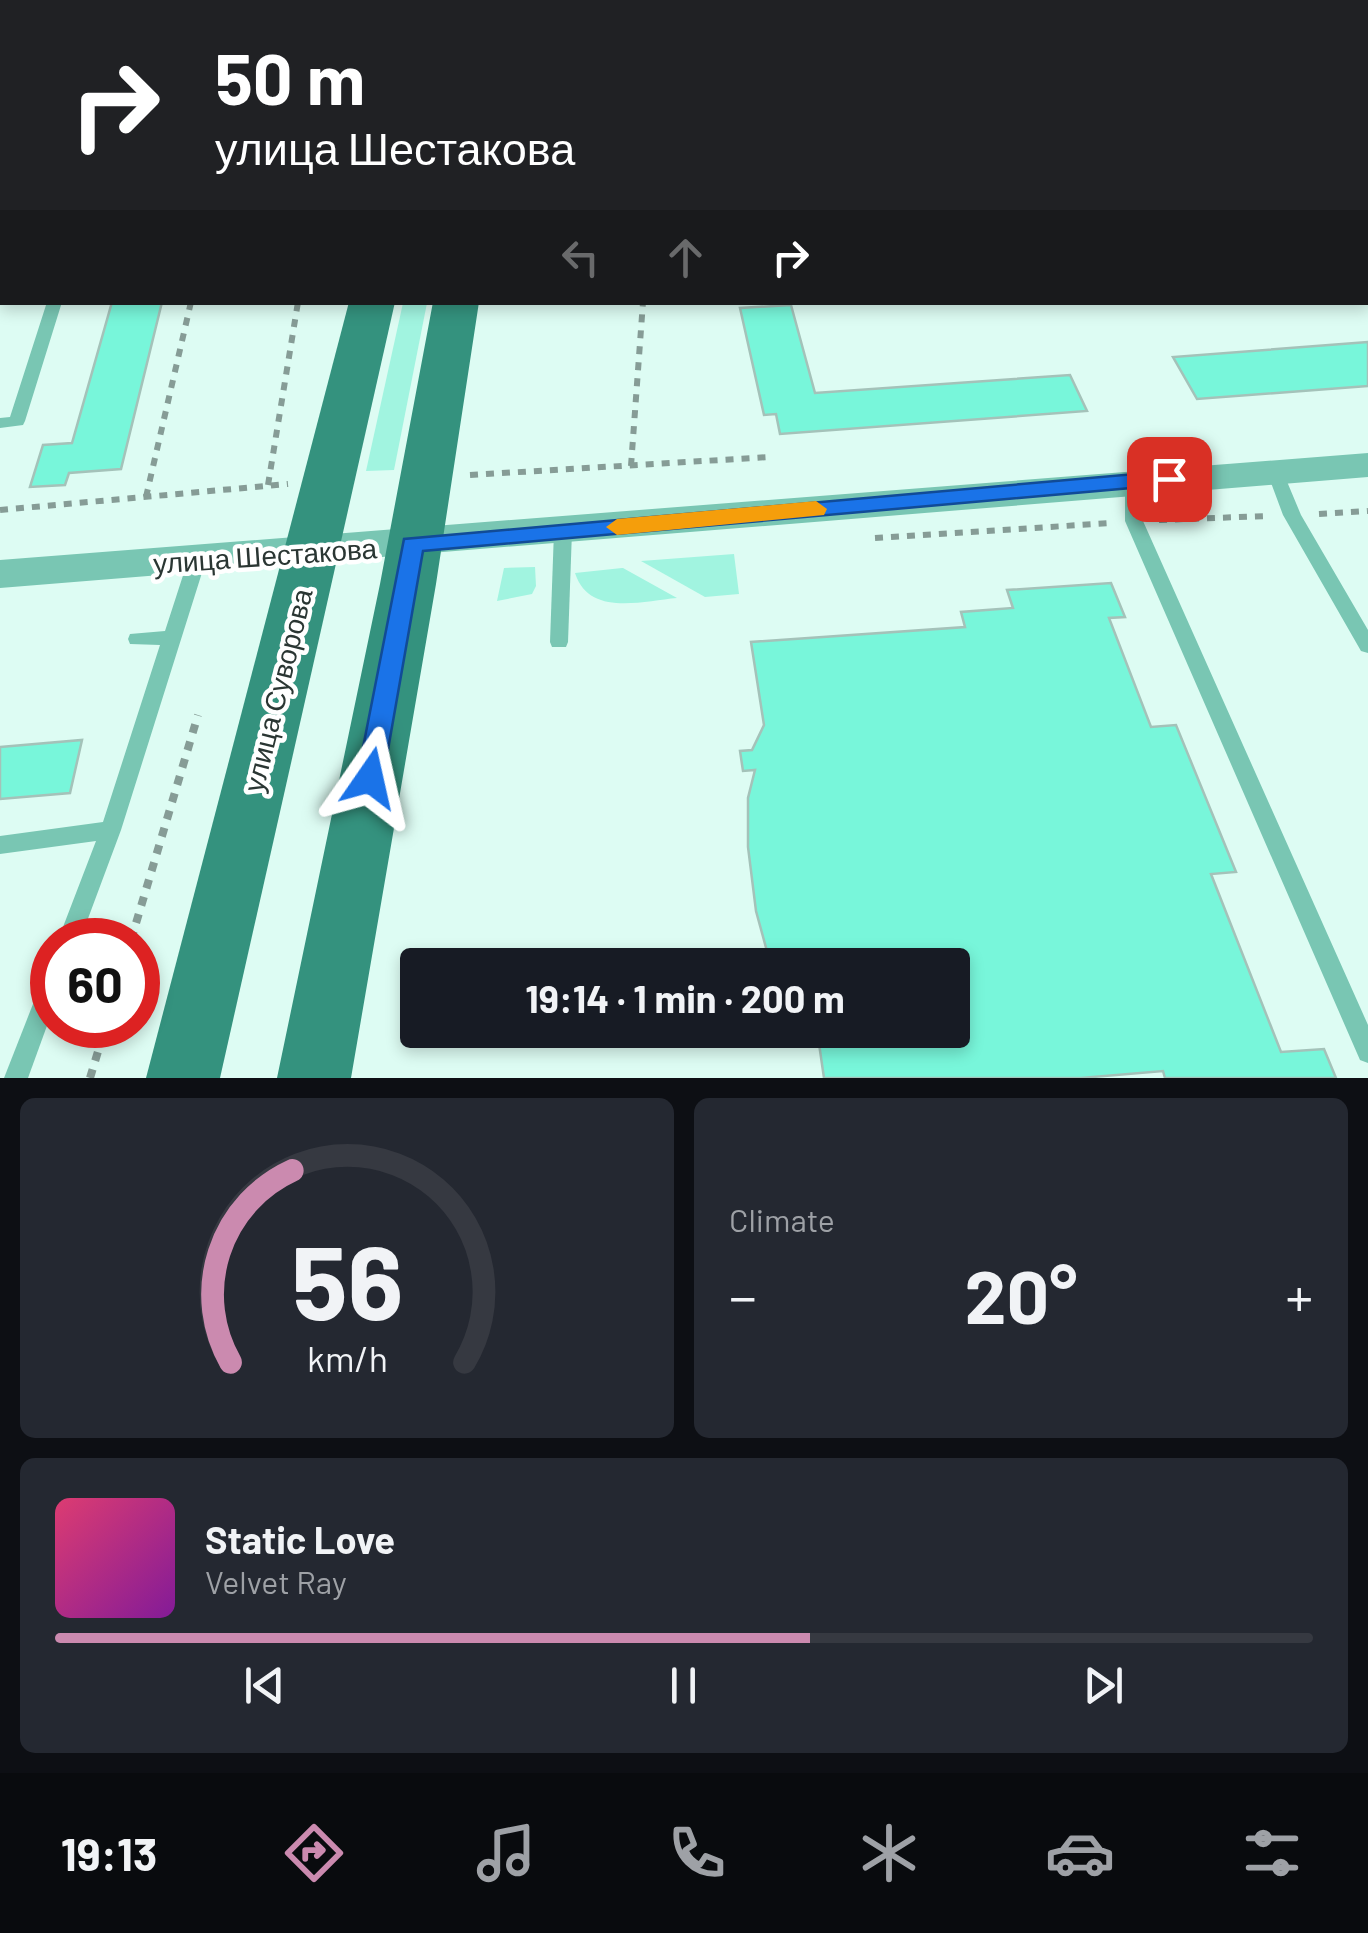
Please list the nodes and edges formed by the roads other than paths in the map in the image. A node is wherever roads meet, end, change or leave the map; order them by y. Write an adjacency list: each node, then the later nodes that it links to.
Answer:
1 (54, 305): 4 (lane)
2 (371, 305): 10 (main road, улица Суворова)
3 (455, 305): 9 (main road)
4 (0, 422)
5 (1368, 466): 6 (street, улица Шестакова)
6 (1275, 472): 7 (street, улица Шестакова); 16 (lane)
7 (1133, 482): 8 (street, улица Шестакова); 21 (lane)
8 (563, 532): 9 (street, улица Шестакова); 15 (lane)
9 (412, 544): 10 (street, улица Шестакова); 24 (main road)
10 (310, 552): 11 (street, улица Шестакова); 23 (main road, улица Суворова)
11 (197, 560): 12 (street, улица Шестакова); 13 (lane)
12 (0, 574)
13 (172, 638): 14 (lane); 17 (lane)
14 (137, 639)
15 (559, 642)
16 (1368, 646)
17 (112, 830): 18 (lane); 19 (lane)
18 (0, 845)
19 (78, 918)
20 (30, 1041): 22 (lane)
21 (1368, 1052)
22 (16, 1078)
23 (182, 1078)
24 (314, 1078)

